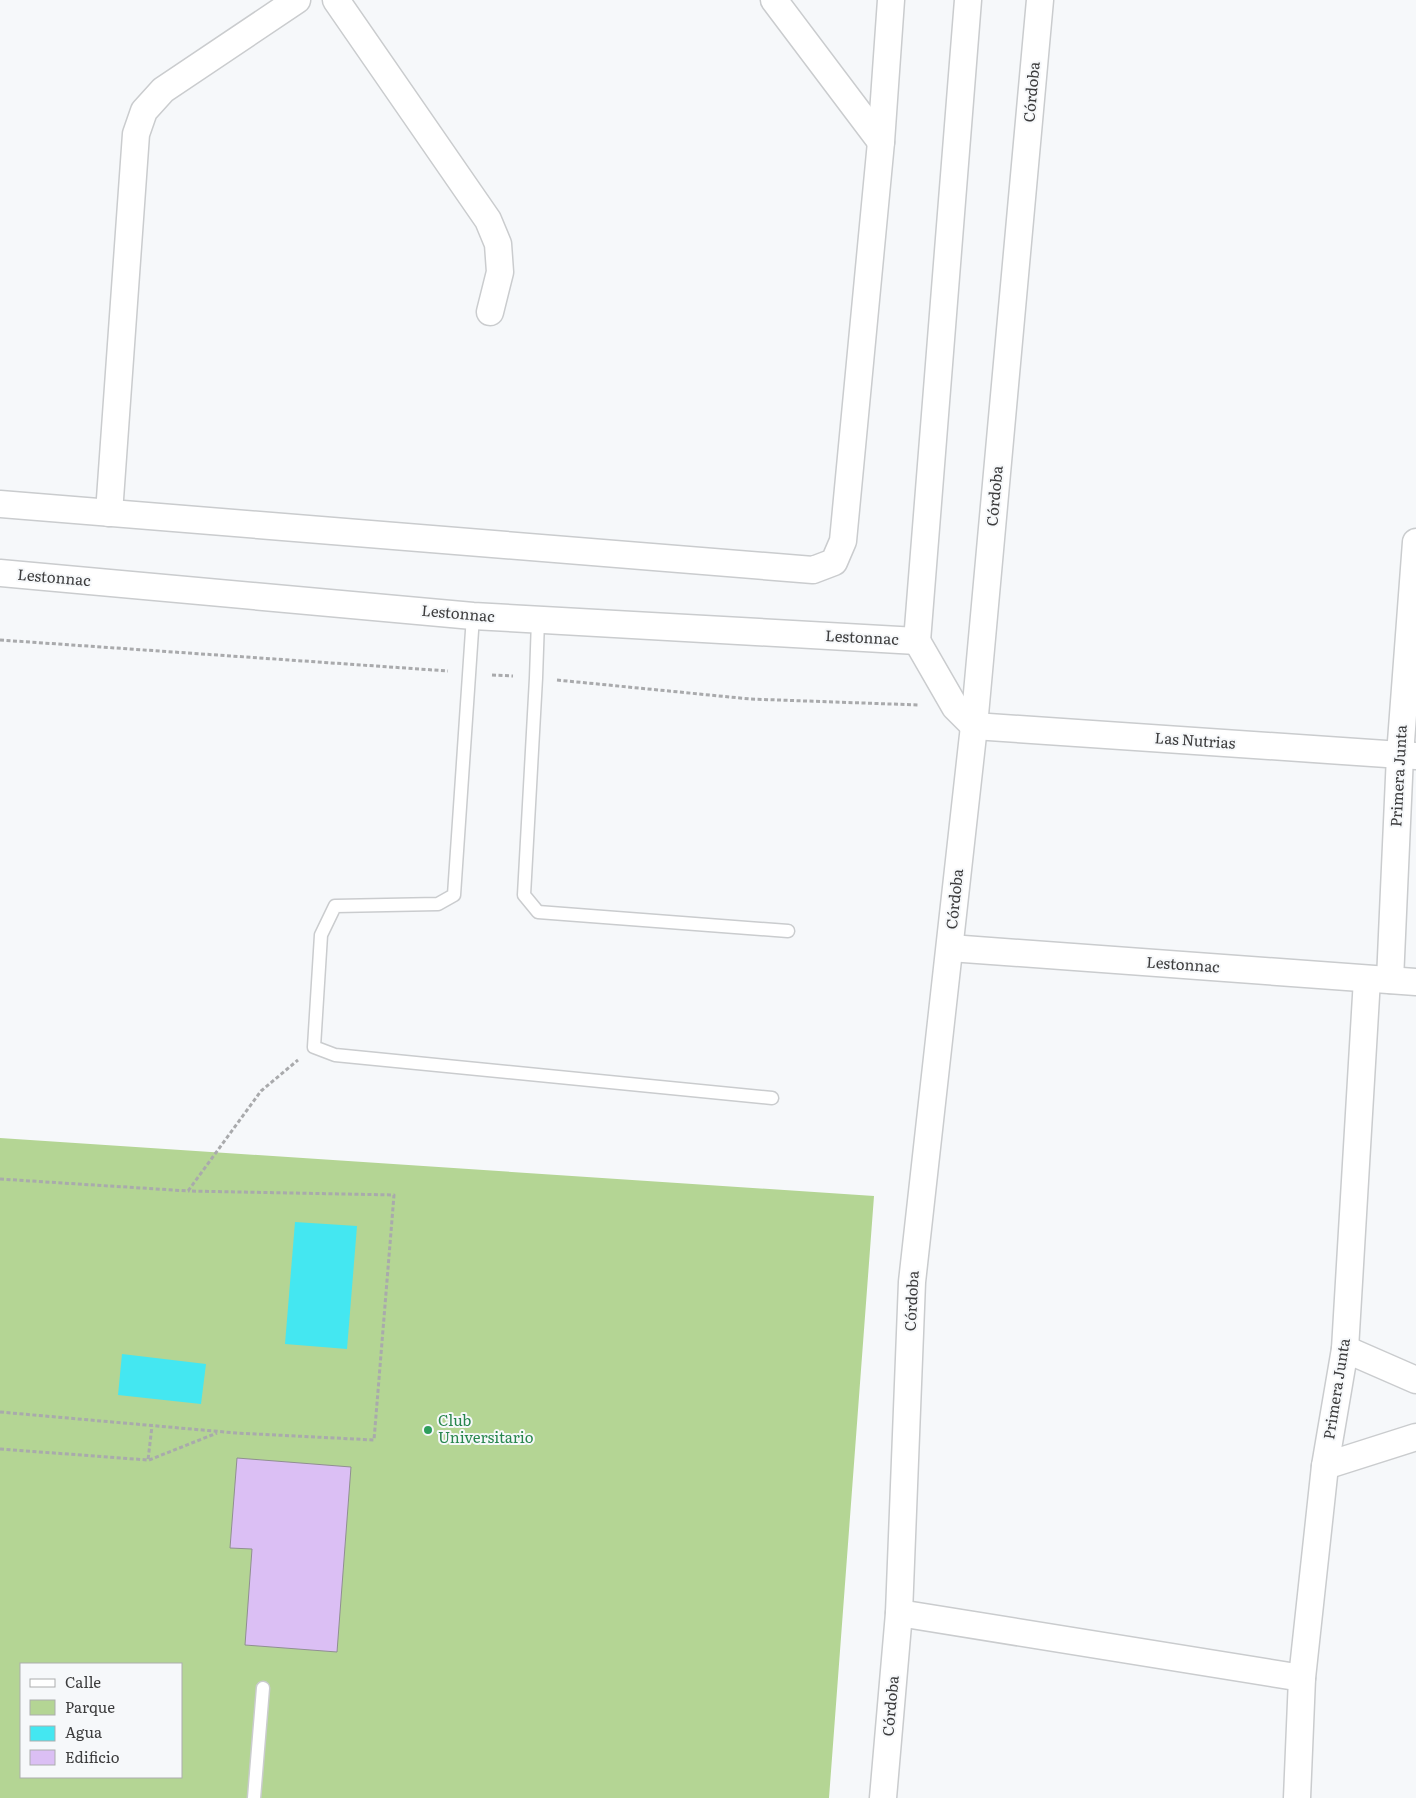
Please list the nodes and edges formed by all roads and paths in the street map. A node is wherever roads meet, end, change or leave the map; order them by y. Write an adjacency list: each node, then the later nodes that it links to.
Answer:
1 (297, 0): 10 (street)
2 (336, 0): 8 (street)
3 (774, 0): 7 (street)
4 (891, 0): 7 (street)
5 (968, 0): 15 (street)
6 (1040, 0): 16 (street, Córdoba)
7 (880, 142): 10 (street)
8 (490, 312)
9 (0, 504): 10 (street)
10 (109, 513)
11 (1416, 542): 17 (street, Primera Junta)
12 (0, 573): 13 (street, Lestonnac)
13 (472, 616): 14 (street, Lestonnac); 22 (lane)
14 (538, 620): 15 (street, Lestonnac); 18 (lane)
15 (917, 641): 16 (street)
16 (974, 726): 17 (street, Las Nutrias); 19 (street, Córdoba)
17 (1408, 755): 20 (street, Primera Junta)
18 (788, 930)
19 (950, 948): 20 (street, Lestonnac); 35 (street, Córdoba)
20 (1378, 979): 21 (street, Lestonnac); 26 (street, Primera Junta)
21 (1416, 982)
22 (314, 1046): 23 (lane); 25 (path)
23 (772, 1098)
24 (0, 1179): 25 (path)
25 (188, 1191): 30 (path)
26 (1345, 1349): 27 (street); 34 (street, Primera Junta)
27 (1416, 1380)
28 (0, 1412): 29 (path)
29 (152, 1426): 30 (path); 33 (path)
30 (220, 1431): 33 (path)
31 (1416, 1437): 34 (street)
32 (0, 1449): 33 (path)
33 (148, 1460)
34 (1325, 1466): 36 (street, Primera Junta)
35 (899, 1613): 36 (street); 39 (street, Córdoba)
36 (1302, 1678): 40 (street, Primera Junta)
37 (263, 1688): 38 (lane)
38 (254, 1798)
39 (883, 1798)
40 (1297, 1798)

